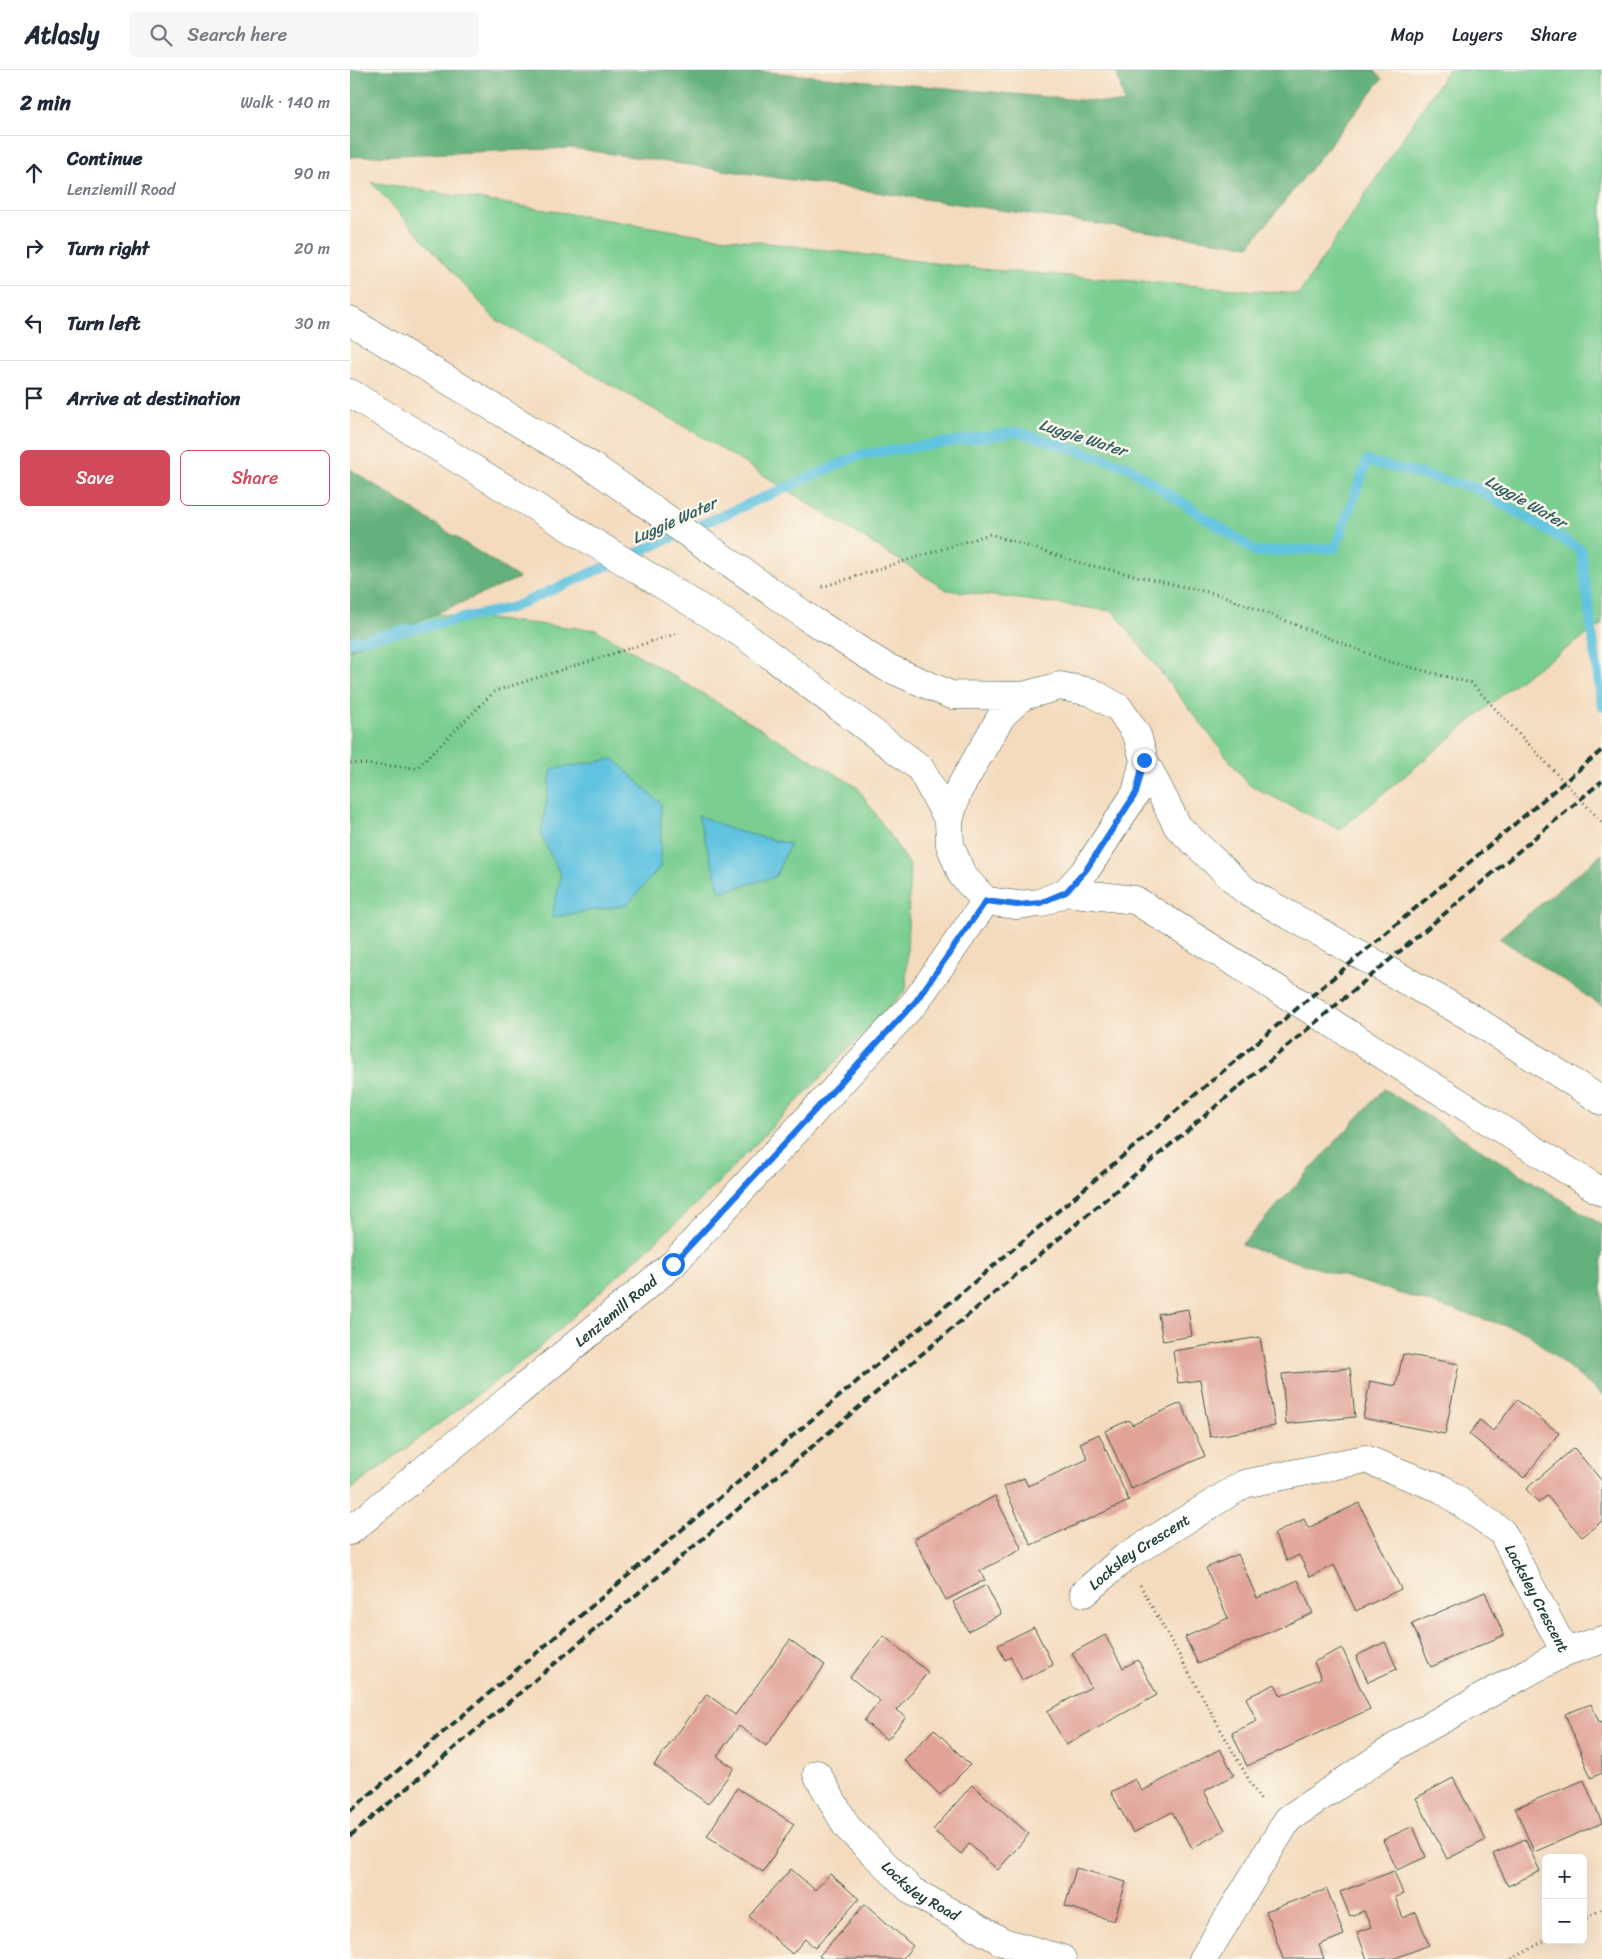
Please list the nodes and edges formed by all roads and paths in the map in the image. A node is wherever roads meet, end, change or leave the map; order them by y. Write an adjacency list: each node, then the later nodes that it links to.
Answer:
1 (350, 321): 5 (main road, bridge)
2 (350, 393): 8 (main road, bridge)
3 (819, 588): 9 (path)
4 (685, 631): 7 (path)
5 (1023, 696): 6 (main road); 8 (main road)
6 (1144, 760): 10 (main road); 12 (main road)
7 (350, 763)
8 (949, 822): 11 (main road)
9 (1602, 822)
10 (1066, 892): 11 (main road); 13 (main road)
11 (986, 901): 14 (main road, Lenziemill Road)
12 (1602, 1101)
13 (1602, 1192)
14 (350, 1531)
15 (1124, 1558): 16 (main road, Locksley Crescent); 18 (main road, Locksley Crescent); 20 (path)
16 (1084, 1593)
17 (1602, 1640): 18 (main road)
18 (1566, 1652): 20 (main road, Locksley Crescent)
19 (816, 1774): 24 (main road, Locksley Road)
20 (1288, 1819): 25 (main road, Locksley Crescent)
21 (1602, 1909): 22 (path)
22 (1587, 1918)
23 (1542, 1942): 26 (path)
24 (1062, 1959)
25 (1203, 1959)
26 (1512, 1959)

